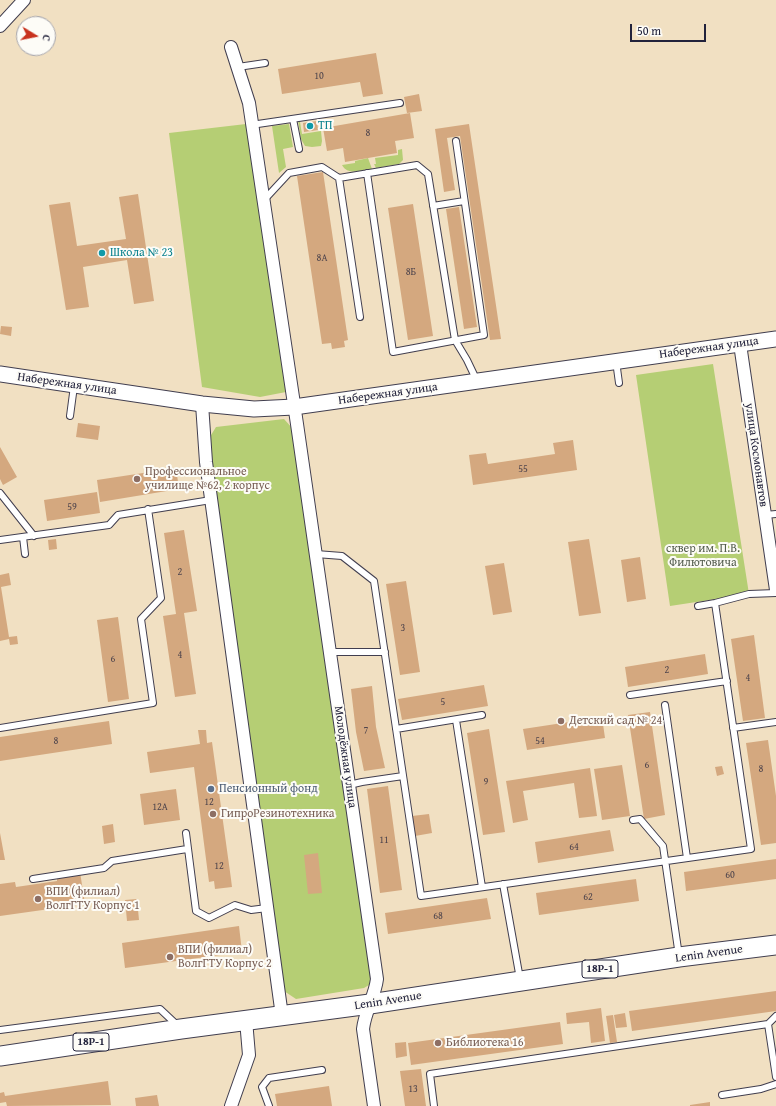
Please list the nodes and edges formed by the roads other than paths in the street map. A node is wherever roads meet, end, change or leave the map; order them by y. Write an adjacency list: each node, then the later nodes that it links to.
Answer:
1 (24, 0): 2 (street)
2 (0, 26)
3 (231, 47): 5 (street, Молодёжная улица)
4 (265, 63): 5 (lane)
5 (238, 67): 8 (street, Молодёжная улица)
6 (400, 103): 7 (lane)
7 (293, 119): 8 (lane); 10 (lane)
8 (251, 125): 13 (street, Молодёжная улица)
9 (456, 141): 14 (lane)
10 (299, 149)
11 (367, 174): 12 (lane); 15 (lane); 18 (lane)
12 (339, 178): 13 (lane); 16 (lane)
13 (264, 200): 26 (street, Молодёжная улица)
14 (464, 200): 15 (lane); 18 (lane)
15 (434, 206): 18 (lane)
16 (360, 317)
17 (776, 339): 19 (street, Набережная улица)
18 (455, 340): 22 (lane)
19 (740, 344): 20 (street, Набережная улица); 31 (street, улица Космонавтов)
20 (616, 361): 22 (street, Набережная улица); 23 (lane)
21 (0, 374): 24 (street, Набережная улица)
22 (477, 381): 26 (street, Набережная улица)
23 (619, 383)
24 (74, 385): 25 (street, Набережная улица); 27 (lane)
25 (202, 404): 26 (street, Набережная улица); 29 (street)
26 (294, 407): 36 (street, Молодёжная улица)
27 (70, 416)
28 (0, 493): 32 (lane)
29 (211, 500): 30 (lane); 61 (street)
30 (148, 509): 32 (lane); 48 (lane)
31 (770, 514): 37 (street, улица Космонавтов)
32 (34, 536): 33 (lane)
33 (23, 537): 34 (lane); 35 (lane)
34 (0, 540)
35 (25, 554)
36 (316, 554): 40 (street, Молодёжная улица); 41 (lane)
37 (776, 592): 38 (lane)
38 (715, 603): 39 (lane); 42 (lane)
39 (698, 606)
40 (330, 652): 41 (lane); 52 (street, Молодёжная улица)
41 (385, 652): 50 (lane)
42 (727, 681): 43 (lane); 49 (lane)
43 (630, 695)
44 (665, 705): 56 (lane)
45 (482, 715): 46 (lane)
46 (456, 720): 50 (lane); 60 (lane)
47 (776, 722): 49 (lane)
48 (0, 728)
49 (734, 728): 56 (lane)
50 (396, 729): 51 (lane)
51 (403, 776): 52 (lane); 60 (lane)
52 (349, 785): 65 (street, Молодёжная улица)
53 (632, 820): 57 (lane)
54 (186, 833): 55 (lane)
55 (188, 849): 58 (lane); 61 (lane)
56 (687, 858): 57 (lane)
57 (665, 862): 59 (lane); 63 (lane)
58 (33, 879)
59 (503, 884): 60 (lane); 64 (lane)
60 (482, 887)
61 (267, 908): 66 (street)
62 (776, 945): 63 (main road, Lenin Avenue / 18Р-1)
63 (679, 957): 64 (main road, Lenin Avenue / 18Р-1)
64 (521, 981): 65 (main road, Lenin Avenue / 18Р-1)
65 (370, 1004): 66 (main road, Lenin Avenue / 18Р-1); 79 (street, Молодёжная улица)
66 (282, 1016): 68 (main road, Lenin Avenue / 18Р-1)
67 (776, 1016): 69 (lane)
68 (246, 1020): 70 (main road, Lenin Avenue / 18Р-1); 77 (street)
69 (768, 1024): 74 (lane); 80 (lane)
70 (182, 1029): 71 (lane); 72 (main road, Lenin Avenue / 18Р-1)
71 (0, 1030)
72 (0, 1056)
73 (322, 1070): 78 (lane)
74 (776, 1077)
75 (776, 1084): 76 (lane)
76 (722, 1095)
77 (231, 1106)
78 (269, 1106)
79 (374, 1106)
80 (434, 1106)

